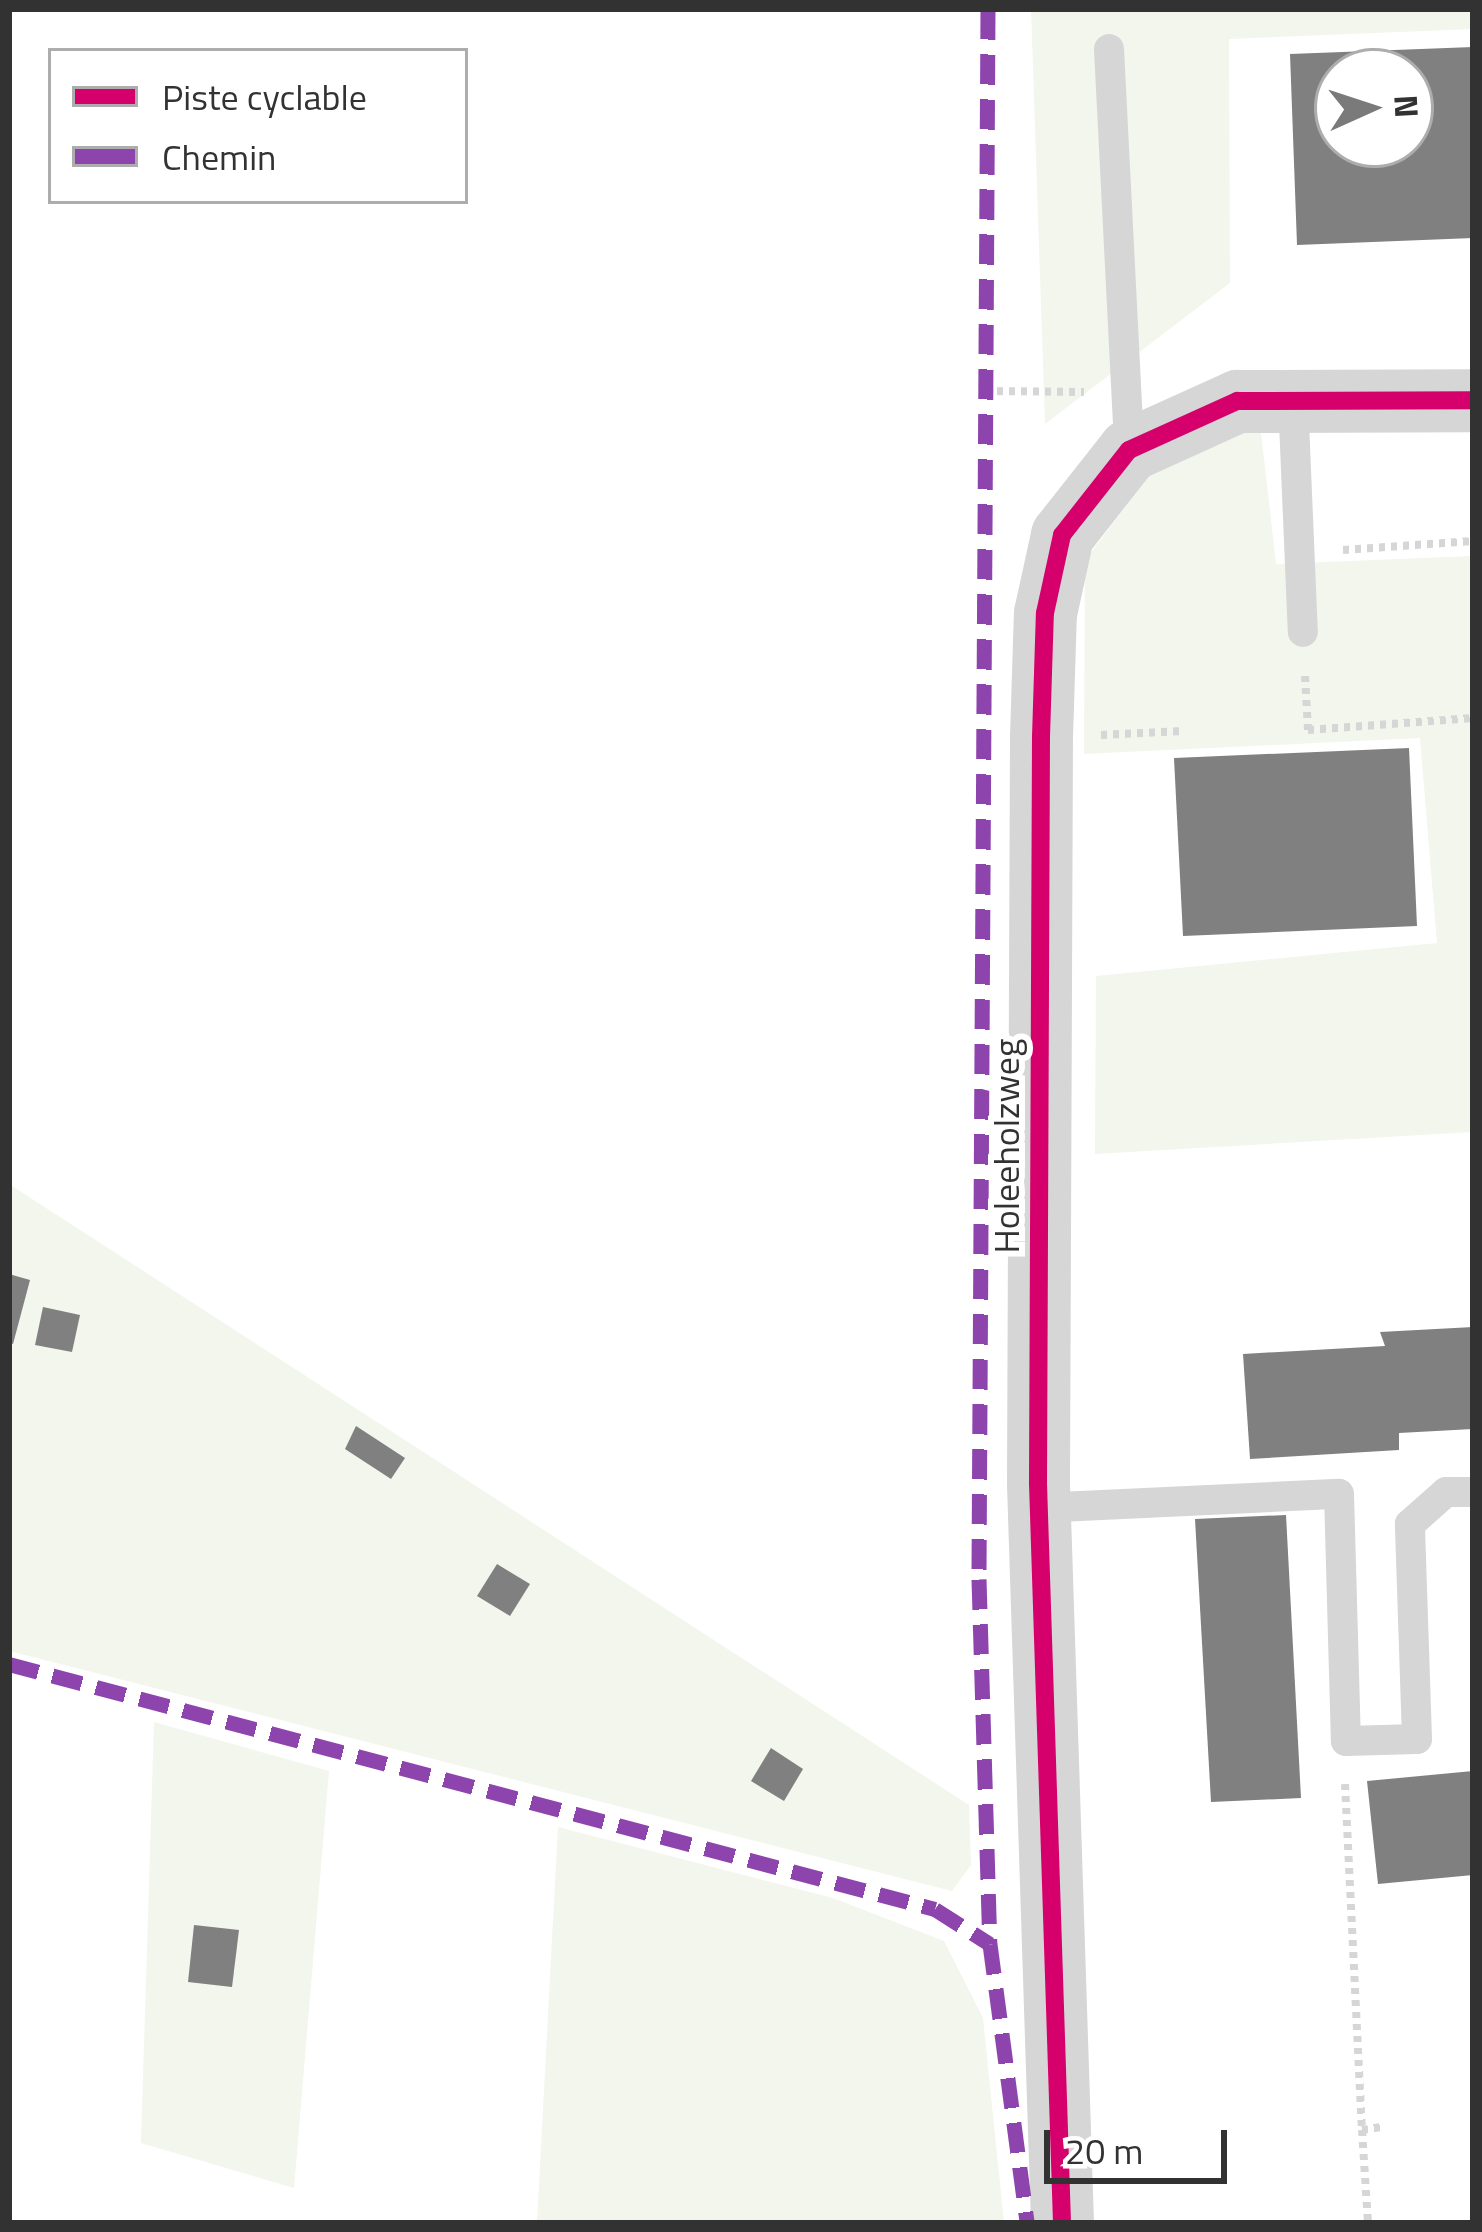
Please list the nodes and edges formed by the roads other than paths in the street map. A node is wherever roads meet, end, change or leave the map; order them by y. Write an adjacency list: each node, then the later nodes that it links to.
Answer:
1 (1109, 50): 4 (lane)
2 (1293, 398): 3 (street, Holeeholzweg); 4 (street, Holeeholzweg); 5 (lane)
3 (1473, 400)
4 (1128, 421): 7 (street, Holeeholzweg)
5 (1303, 632)
6 (1473, 1492): 7 (lane)
7 (1038, 1508): 8 (street, Holeeholzweg)
8 (1062, 2223)

